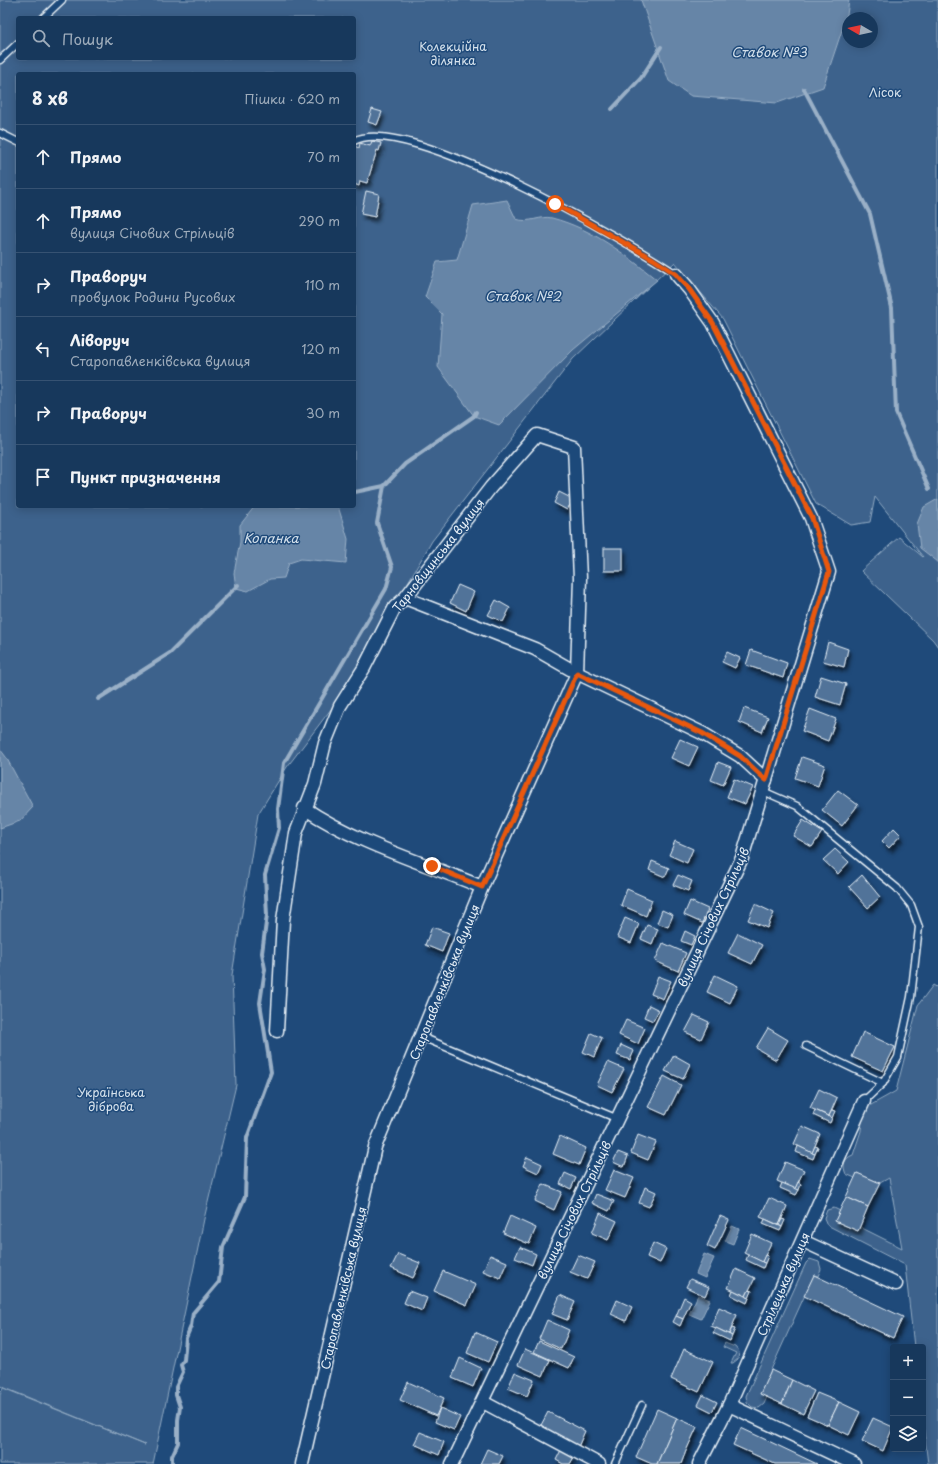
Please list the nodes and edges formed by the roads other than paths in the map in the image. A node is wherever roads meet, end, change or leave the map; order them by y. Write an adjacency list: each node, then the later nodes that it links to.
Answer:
1 (62, 0): 2 (lane)
2 (45, 16)
3 (16, 45): 4 (lane)
4 (0, 60)
5 (0, 134): 6 (lane)
6 (16, 141)
7 (356, 141): 8 (lane)
8 (676, 274): 12 (street, вулиця Січових Стрільців)
9 (537, 435): 10 (street, Тарновщинська вулиця); 11 (street, Старопавленківська вулиця)
10 (405, 598): 11 (street); 13 (street, Тарновщинська вулиця)
11 (577, 673): 12 (street); 14 (street, Старопавленківська вулиця)
12 (764, 786): 18 (lane); 20 (street, вулиця Січових Стрільців)
13 (304, 808): 14 (street); 15 (street, Тарновщинська вулиця)
14 (482, 887): 16 (street, Старопавленківська вулиця)
15 (277, 1031)
16 (422, 1037): 20 (lane); 26 (street, Старопавленківська вулиця)
17 (806, 1046): 18 (lane)
18 (883, 1083): 19 (lane)
19 (864, 1101): 21 (street, Стрілецька вулиця)
20 (618, 1119): 23 (street, вулиця Січових Стрільців)
21 (803, 1241): 22 (street); 25 (street, Стрілецька вулиця)
22 (896, 1284)
23 (482, 1402): 27 (street, вулиця Січових Стрільців); 28 (street)
24 (642, 1405): 29 (lane)
25 (728, 1405): 30 (street, Стрілецька вулиця); 31 (street)
26 (302, 1464)
27 (452, 1464)
28 (599, 1464)
29 (616, 1464)
30 (699, 1464)
31 (854, 1464)

